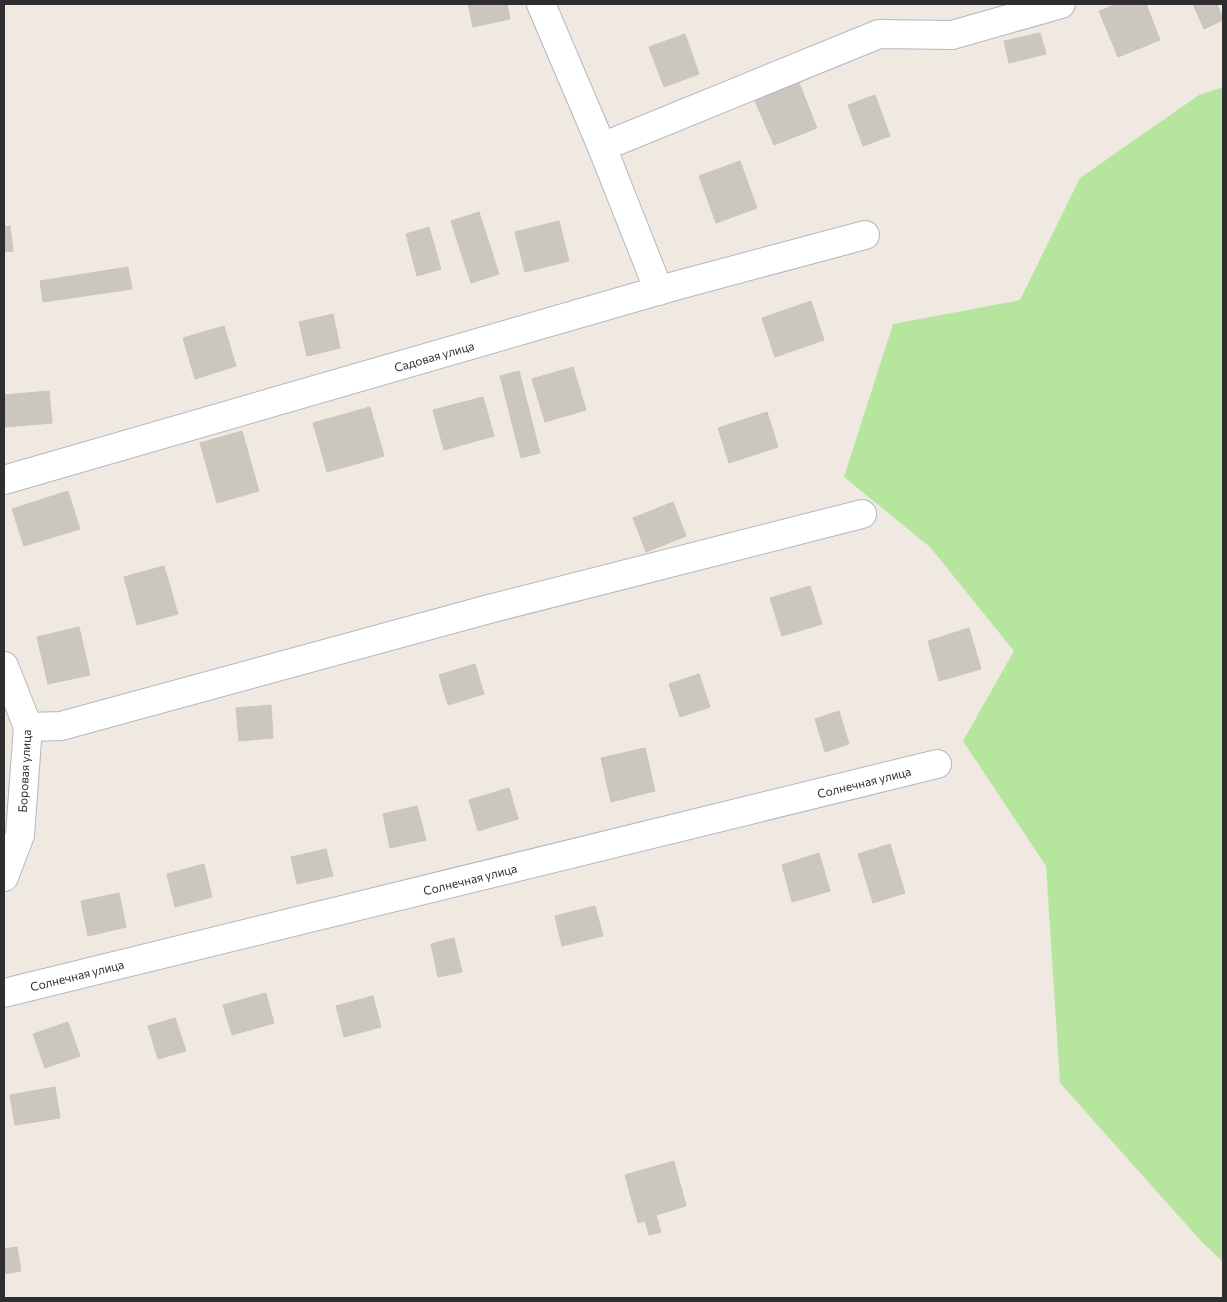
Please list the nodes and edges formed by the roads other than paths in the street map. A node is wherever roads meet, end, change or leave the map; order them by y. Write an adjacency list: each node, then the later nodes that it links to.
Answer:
1 (541, 4): 3 (street)
2 (1061, 4): 3 (street)
3 (602, 147): 5 (street)
4 (865, 235): 5 (street, Садовая улица)
5 (659, 291): 6 (street, Садовая улица)
6 (4, 480)
7 (862, 514): 9 (street)
8 (4, 666): 9 (street, Боровая улица)
9 (28, 727): 11 (street, Боровая улица)
10 (937, 764): 12 (street, Солнечная улица)
11 (4, 877)
12 (4, 993)

